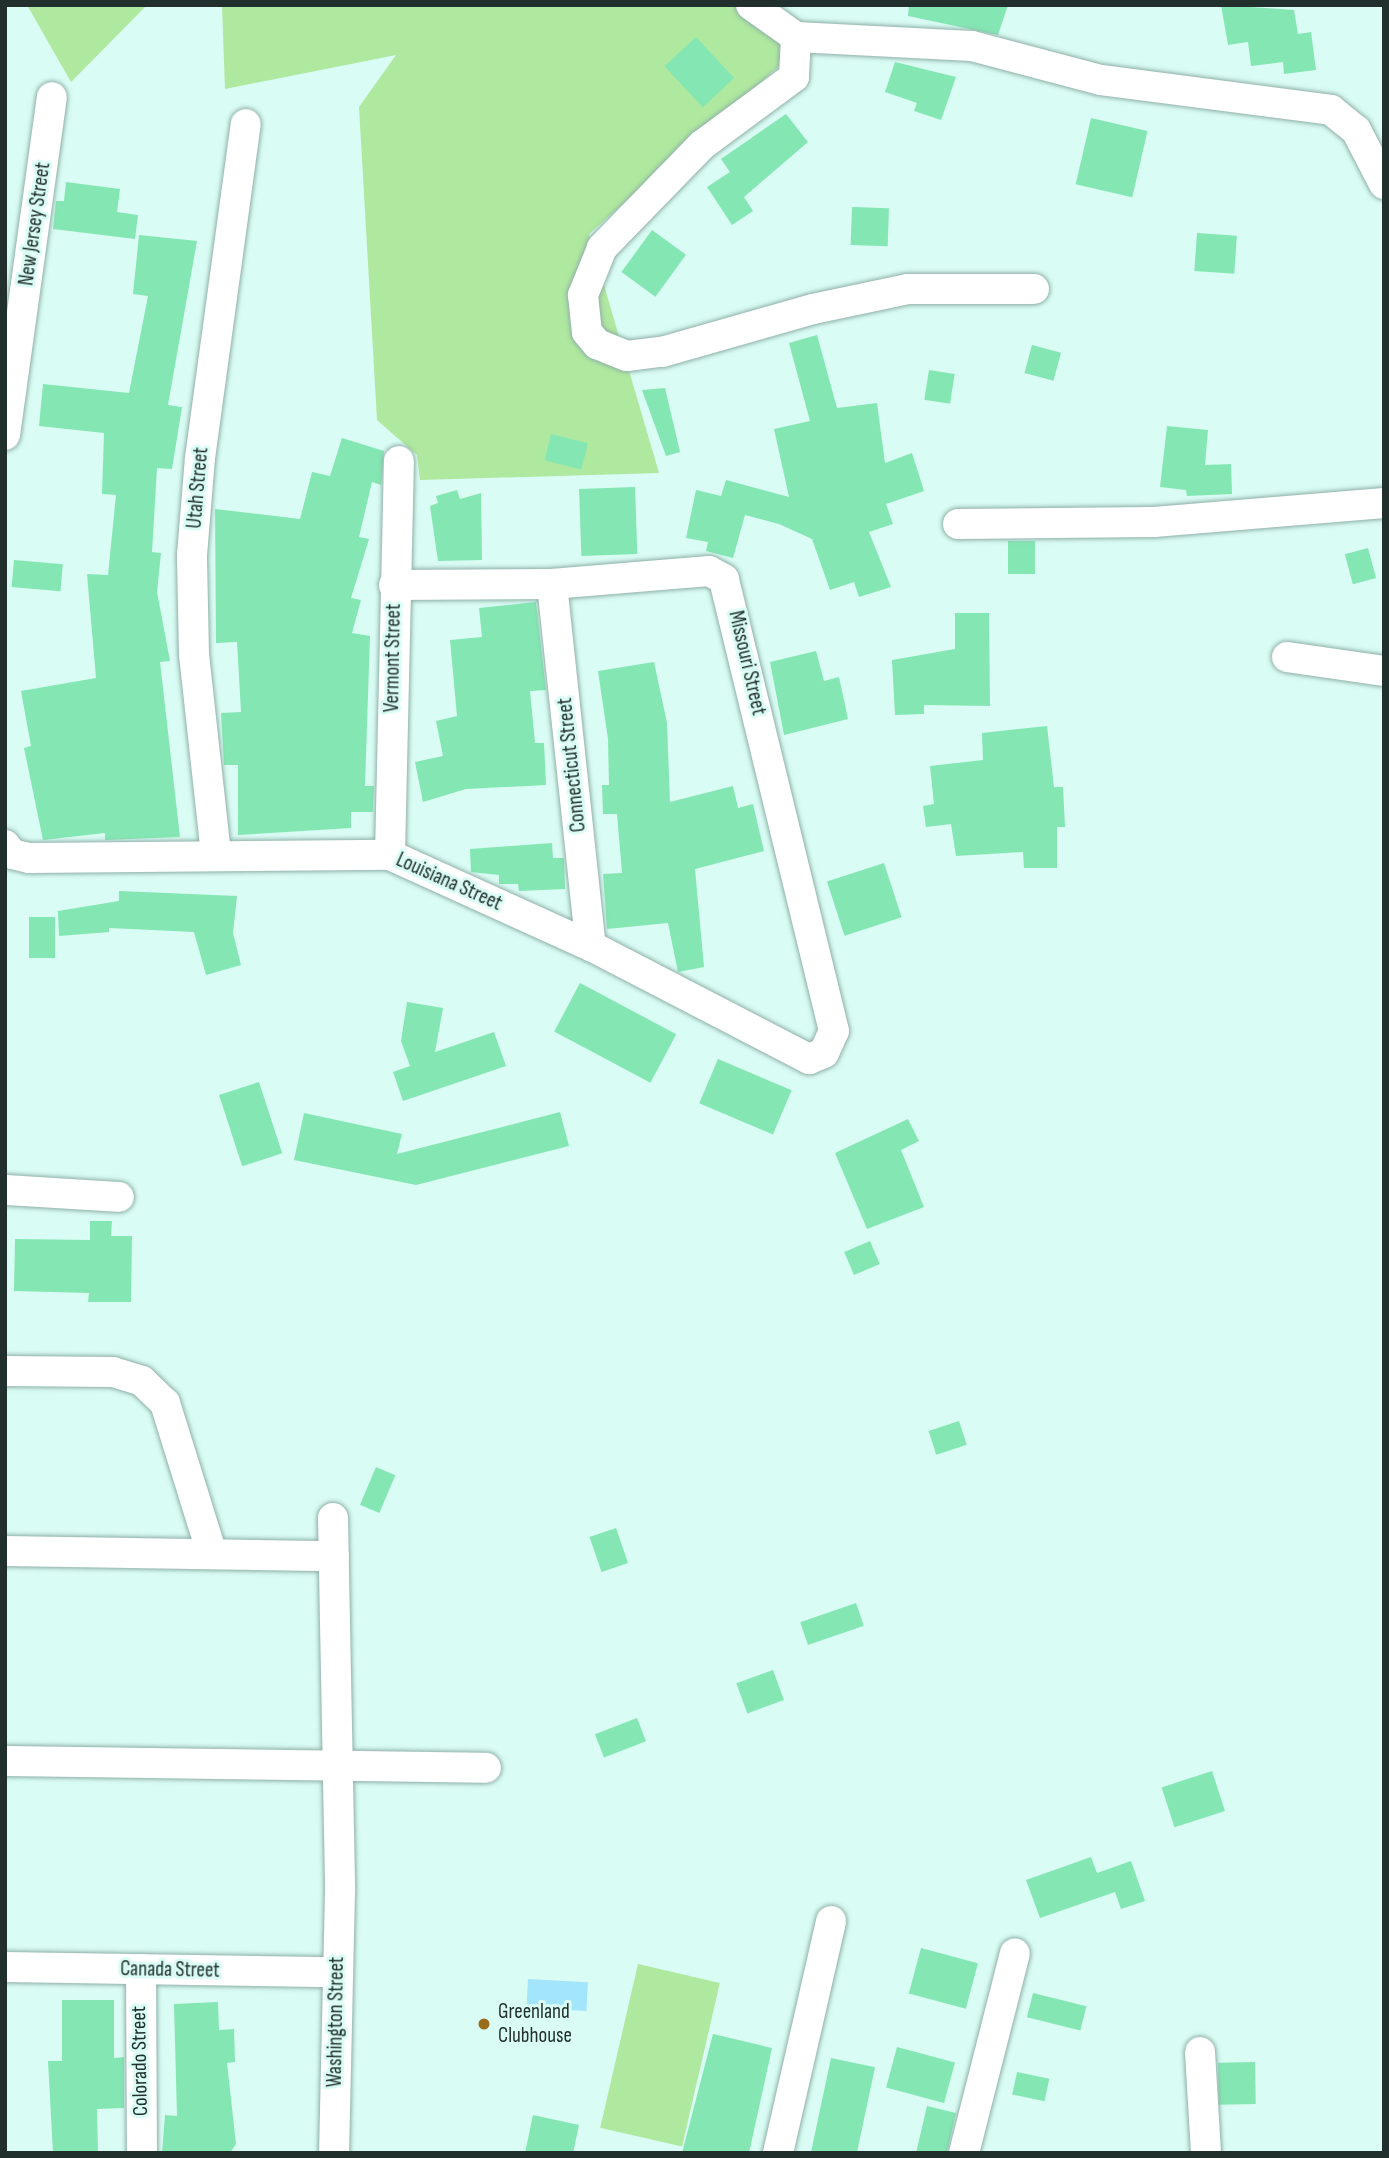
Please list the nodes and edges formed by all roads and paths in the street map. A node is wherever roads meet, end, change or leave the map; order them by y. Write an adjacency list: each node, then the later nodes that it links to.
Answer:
1 (751, 5): 2 (street)
2 (796, 37): 5 (street); 6 (street)
3 (52, 97): 7 (street, New Jersey Street)
4 (246, 124): 16 (street, Utah Street)
5 (1384, 184)
6 (1034, 289)
7 (5, 435)
8 (399, 461): 12 (street, Vermont Street)
9 (1384, 503): 10 (street)
10 (958, 524)
11 (552, 584): 12 (street, Missouri Street); 18 (street, Connecticut Street); 19 (street, Missouri Street)
12 (394, 585): 17 (street, Vermont Street)
13 (1287, 657): 14 (street)
14 (1384, 671)
15 (8, 849): 16 (street, Louisiana Street)
16 (216, 854): 17 (street, Louisiana Street)
17 (390, 855): 18 (street, Louisiana Street)
18 (591, 946): 19 (street, Louisiana Street)
19 (809, 1059)
20 (5, 1190): 21 (street)
21 (119, 1197)
22 (5, 1371): 25 (street)
23 (333, 1518): 26 (street, Washington Street)
24 (5, 1551): 25 (street)
25 (212, 1553): 26 (street)
26 (334, 1556): 28 (street, Washington Street)
27 (5, 1761): 28 (street)
28 (335, 1764): 29 (street); 34 (street, Washington Street)
29 (486, 1768)
30 (831, 1921): 38 (street)
31 (1015, 1952): 39 (street)
32 (5, 1967): 33 (street, Canada Street)
33 (141, 1969): 34 (street, Canada Street); 36 (street, Colorado Street)
34 (335, 1972): 37 (street, Washington Street)
35 (1200, 2052): 40 (street)
36 (142, 2153)
37 (334, 2153)
38 (778, 2153)
39 (964, 2153)
40 (1206, 2153)

